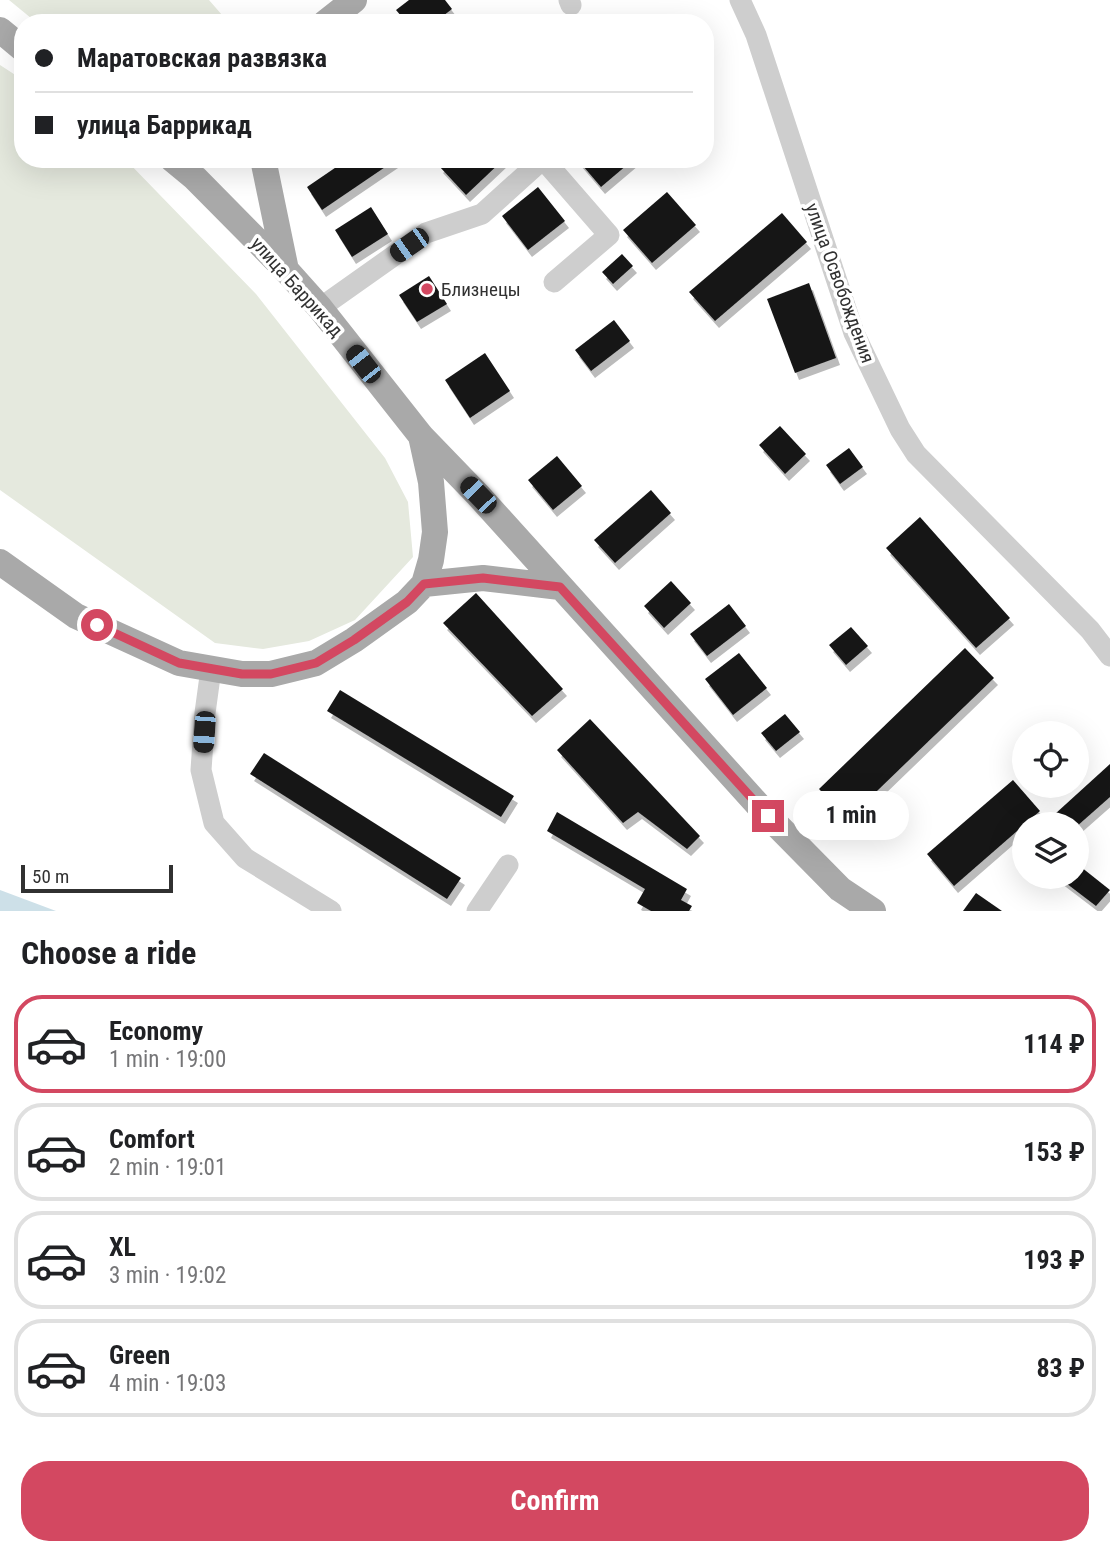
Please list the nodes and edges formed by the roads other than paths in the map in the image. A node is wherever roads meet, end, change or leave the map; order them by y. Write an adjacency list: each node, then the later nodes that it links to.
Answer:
1 (354, 0): 3 (main road)
2 (740, 0): 17 (street, улица Освобождения)
3 (336, 14)
4 (0, 30): 5 (main road)
5 (14, 42)
6 (183, 168): 10 (main road, улица Баррикад)
7 (265, 168): 10 (main road)
8 (533, 168): 12 (street)
9 (551, 168): 11 (street)
10 (286, 270): 12 (main road, улица Баррикад)
11 (554, 282)
12 (320, 309): 13 (main road, улица Баррикад)
13 (421, 436): 15 (main road); 16 (main road, улица Баррикад)
14 (0, 562): 18 (main road)
15 (424, 584): 16 (main road); 18 (main road)
16 (560, 587): 22 (main road, улица Баррикад)
17 (1110, 656)
18 (211, 668): 20 (street)
19 (508, 865): 21 (street)
20 (331, 911)
21 (477, 911)
22 (873, 911)

